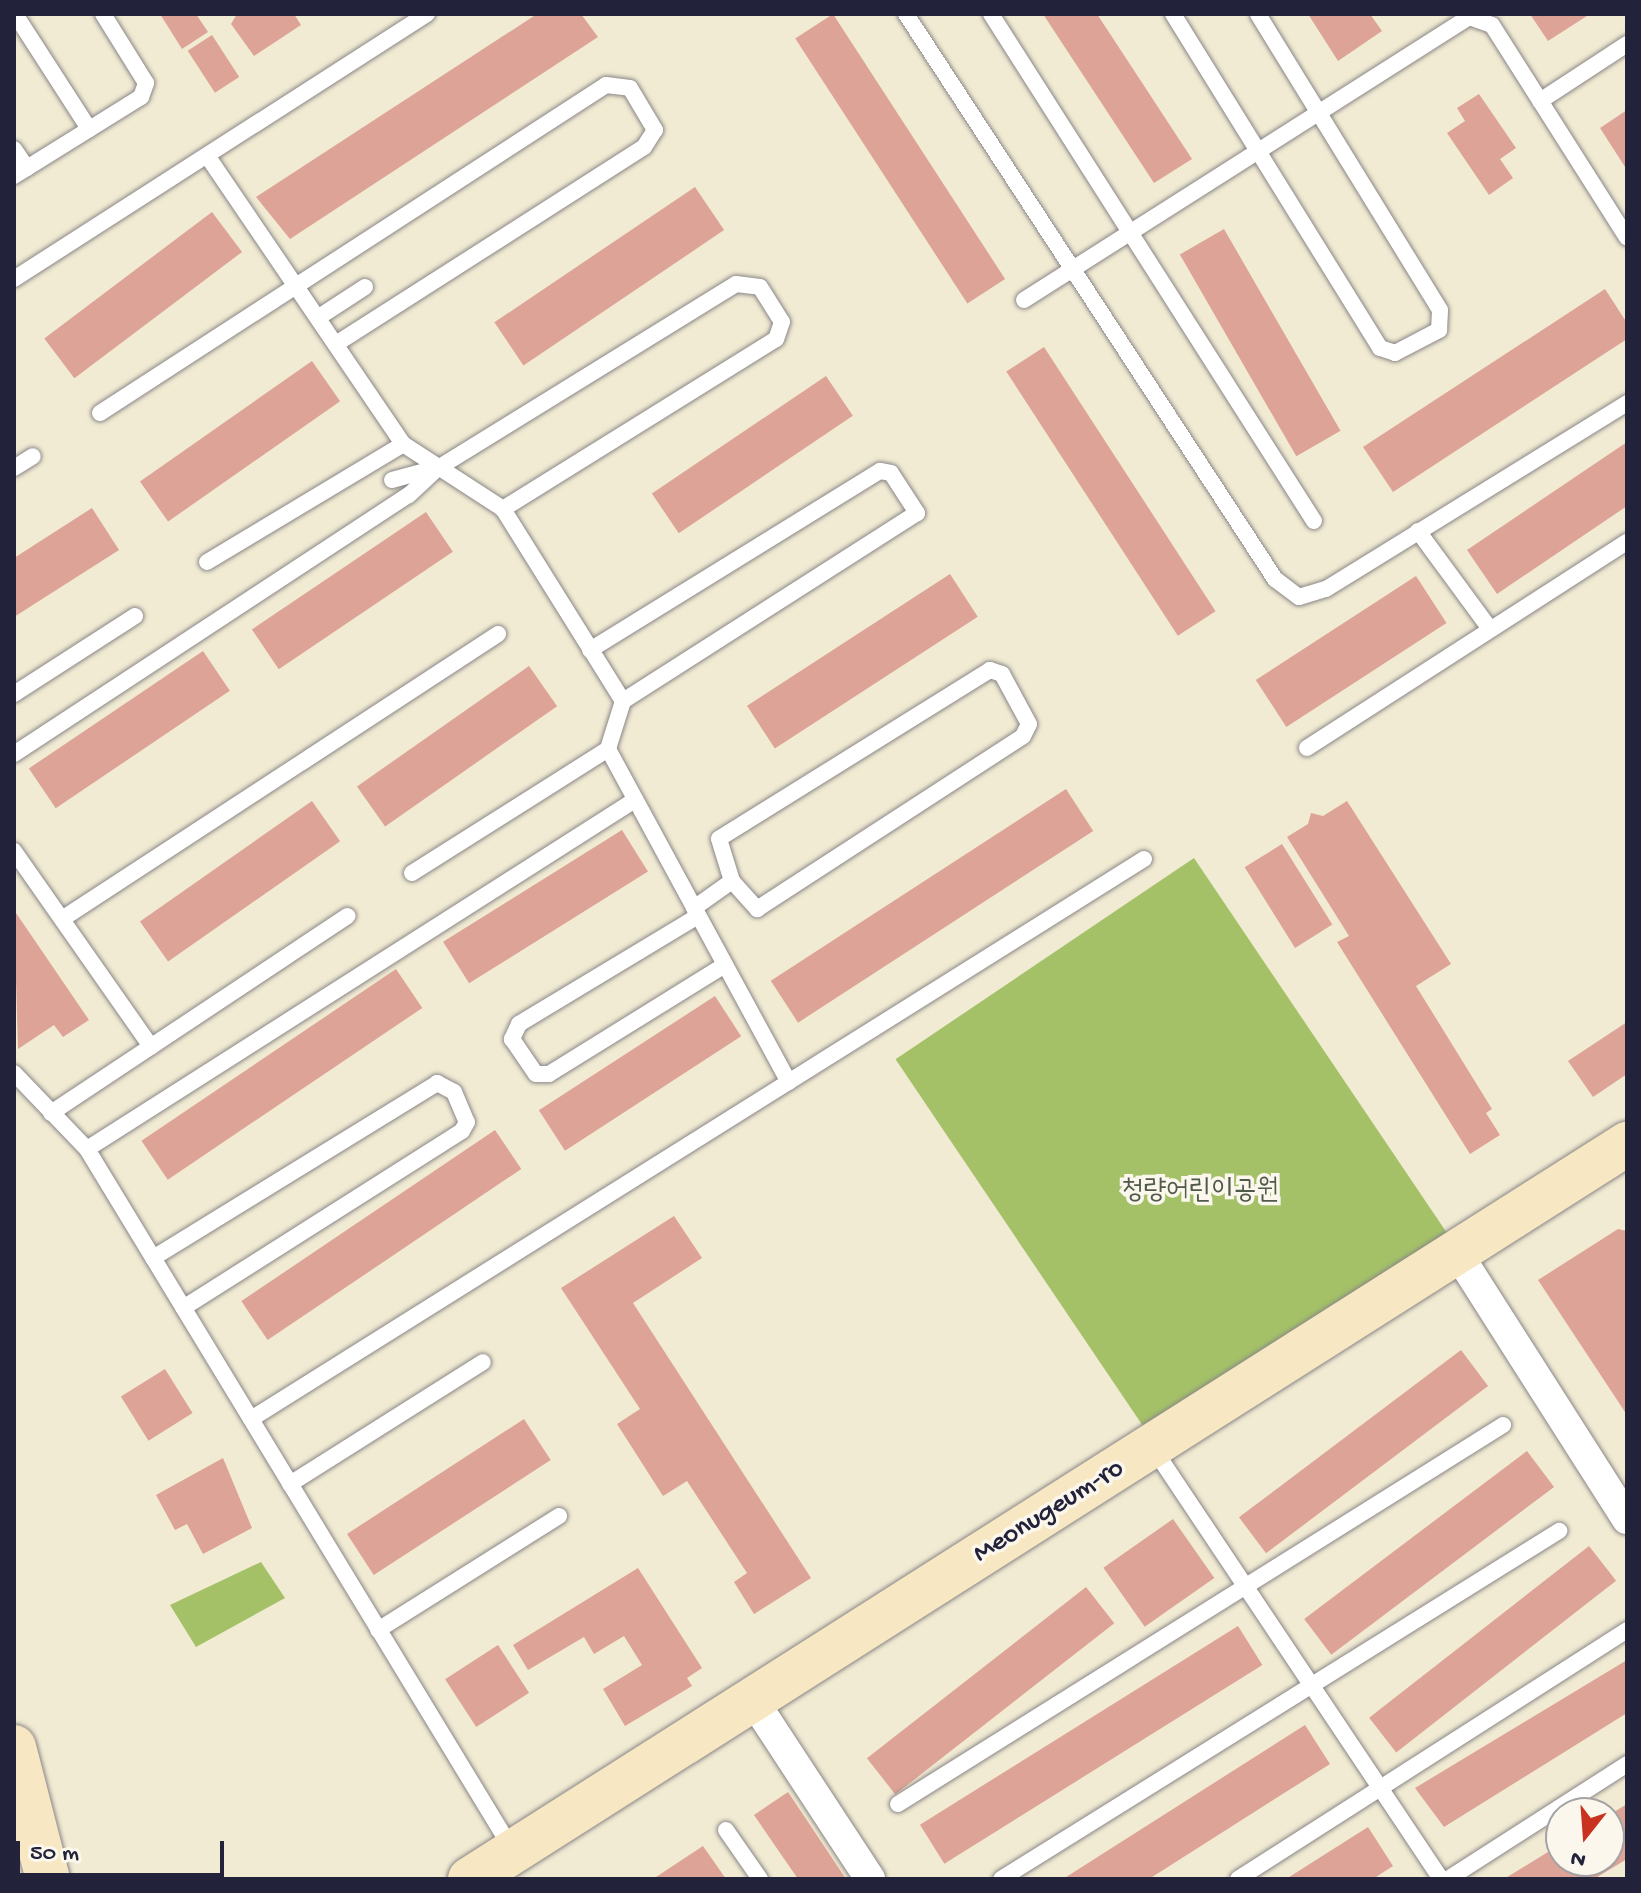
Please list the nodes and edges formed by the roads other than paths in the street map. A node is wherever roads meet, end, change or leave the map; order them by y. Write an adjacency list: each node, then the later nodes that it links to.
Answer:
1 (15, 14): 14 (lane)
2 (103, 14): 14 (lane)
3 (427, 14): 17 (lane)
4 (906, 14): 21 (lane)
5 (991, 14): 19 (lane)
6 (1173, 14): 16 (lane)
7 (1258, 14): 13 (lane)
8 (1440, 14): 10 (lane)
9 (1482, 18): 10 (lane); 12 (lane)
10 (1447, 32): 13 (lane)
11 (1627, 44): 12 (lane)
12 (1540, 101): 20 (lane)
13 (1319, 113): 16 (lane); 16 (lane)
14 (89, 129): 18 (lane)
15 (14, 149): 18 (lane)
16 (1258, 152): 19 (lane)
17 (208, 157): 22 (lane); 23 (lane)
18 (20, 172)
19 (1131, 233): 21 (lane); 36 (lane)
20 (1626, 234)
21 (1076, 268): 25 (lane); 37 (lane)
22 (14, 279)
23 (298, 287): 26 (lane); 27 (lane); 29 (lane)
24 (365, 287): 26 (lane)
25 (1024, 300)
26 (319, 317): 27 (lane)
27 (338, 343): 30 (lane)
28 (1627, 403): 37 (lane)
29 (100, 413)
30 (403, 444): 33 (lane); 39 (lane)
31 (33, 456): 32 (lane)
32 (14, 468)
33 (438, 468): 34 (lane); 35 (lane); 35 (lane); 48 (lane)
34 (392, 480)
35 (503, 509): 43 (lane)
36 (1314, 521)
37 (1418, 531): 41 (lane)
38 (1627, 542): 41 (lane)
39 (207, 562)
40 (135, 616): 44 (lane)
41 (1490, 629): 46 (lane)
42 (498, 634): 56 (lane)
43 (590, 650): 45 (lane); 45 (lane)
44 (14, 694)
45 (623, 701): 47 (lane)
46 (1307, 748)
47 (608, 749): 49 (lane); 52 (lane)
48 (14, 754)
49 (635, 800): 54 (lane); 63 (lane)
50 (14, 851): 56 (lane)
51 (1144, 859): 60 (lane)
52 (412, 873)
53 (732, 881): 53 (lane); 54 (lane)
54 (696, 912): 57 (lane); 57 (lane)
55 (348, 916): 58 (lane)
56 (62, 919): 58 (lane)
57 (725, 965): 60 (lane)
58 (151, 1047): 61 (lane)
59 (14, 1073): 61 (lane)
60 (789, 1082): 68 (lane)
61 (51, 1113): 63 (lane)
62 (1627, 1144): 64 (main road, Meonugeum-ro)
63 (87, 1149): 65 (lane)
64 (1456, 1251): 70 (main road, Meonugeum-ro); 73 (street)
65 (153, 1258): 66 (lane); 66 (lane)
66 (183, 1308): 68 (lane)
67 (483, 1362): 71 (lane)
68 (251, 1419): 71 (lane)
69 (1503, 1425): 75 (lane)
70 (1152, 1447): 75 (lane); 79 (main road, Meonugeum-ro)
71 (290, 1484): 76 (lane)
72 (559, 1516): 76 (lane)
73 (1627, 1519)
74 (1559, 1531): 78 (lane)
75 (1244, 1585): 78 (lane); 83 (lane)
76 (378, 1630): 85 (lane)
77 (1627, 1630): 82 (lane)
78 (1313, 1687): 82 (lane); 90 (lane)
79 (753, 1700): 85 (main road, Meonugeum-ro); 89 (street)
80 (14, 1747): 86 (main road)
81 (1627, 1764): 93 (lane)
82 (1380, 1788): 91 (lane); 92 (lane)
83 (898, 1804)
84 (726, 1830): 88 (lane)
85 (513, 1852): 87 (main road, Meonugeum-ro)
86 (48, 1879)
87 (470, 1879)
88 (760, 1879)
89 (870, 1879)
90 (1001, 1879)
91 (1238, 1879)
92 (1441, 1879)
93 (1448, 1879)

